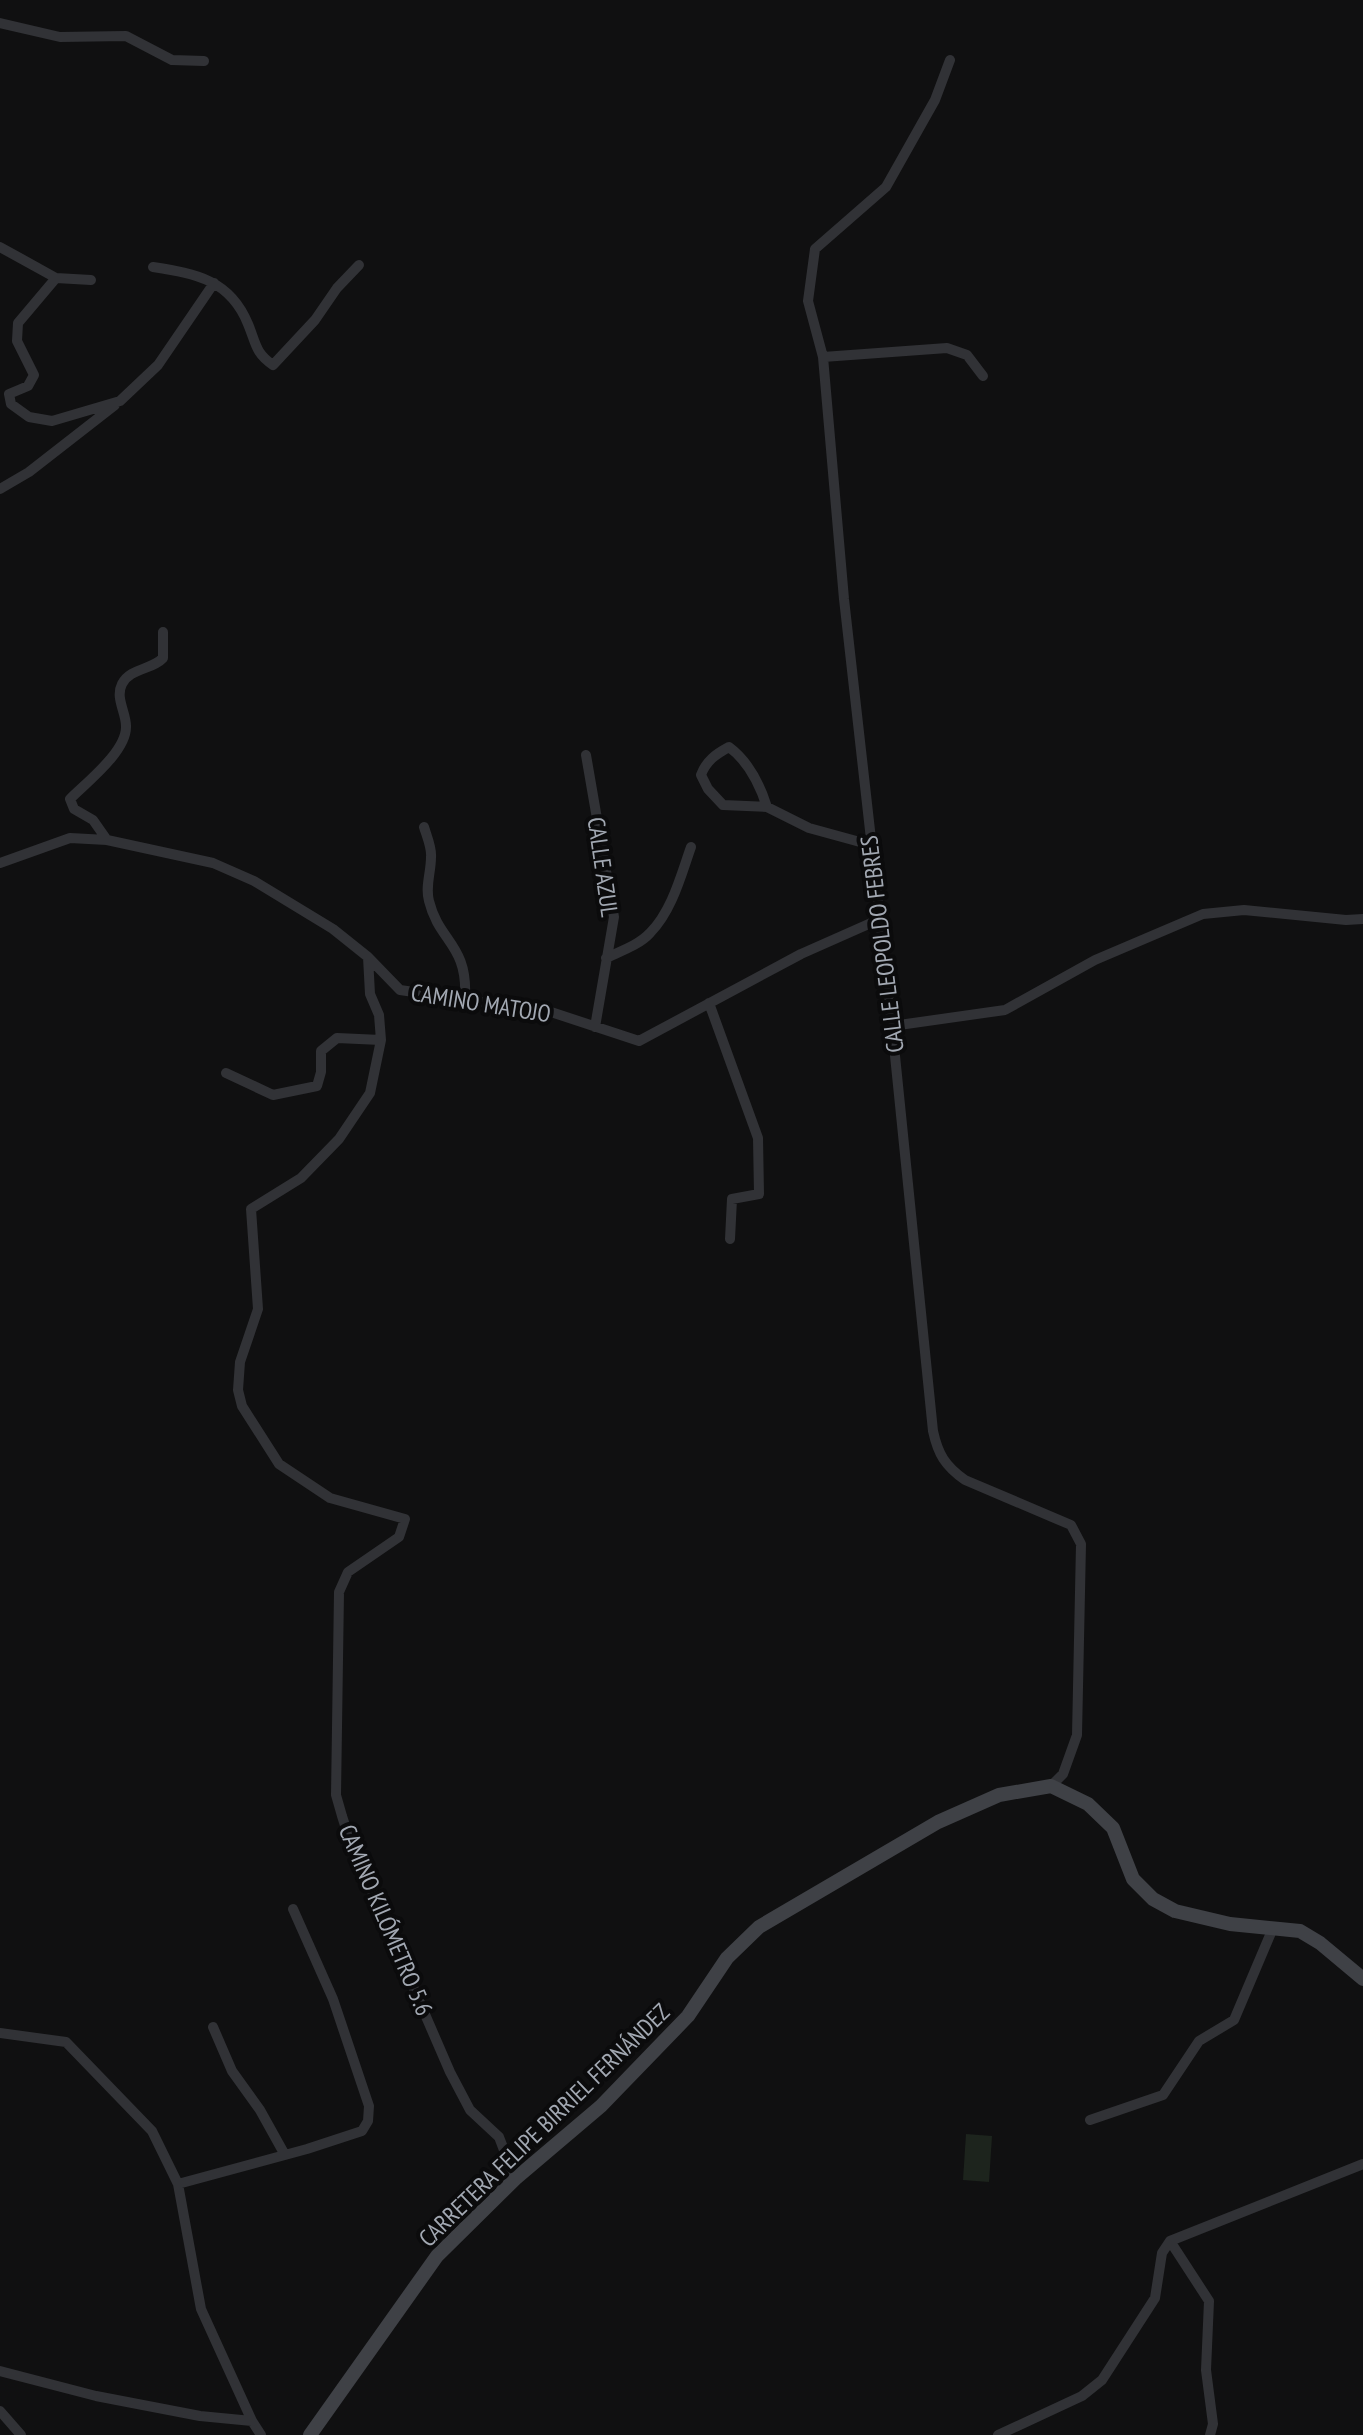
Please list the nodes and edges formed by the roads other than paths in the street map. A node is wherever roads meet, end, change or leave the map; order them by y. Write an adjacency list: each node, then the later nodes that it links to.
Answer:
1 (0, 23): 3 (street)
2 (950, 60): 10 (street, CALLE LEOPOLDO FEBRES)
3 (204, 61)
4 (0, 247): 7 (street)
5 (359, 265): 9 (street)
6 (153, 267): 9 (street)
7 (56, 278): 8 (street); 12 (street)
8 (91, 280)
9 (214, 283): 12 (street)
10 (823, 357): 11 (street); 19 (street, CALLE LEOPOLDO FEBRES)
11 (983, 376)
12 (120, 401): 13 (street)
13 (0, 489)
14 (163, 632): 18 (street)
15 (586, 755): 25 (street, CALLE AZUL)
16 (767, 807): 16 (street); 19 (street)
17 (424, 827): 26 (street)
18 (107, 840): 21 (street, CAMINO MATOJO); 24 (street, CAMINO MATOJO)
19 (871, 845): 22 (street, CALLE LEOPOLDO FEBRES)
20 (691, 847): 25 (street)
21 (0, 863)
22 (880, 919): 27 (street, CAMINO MATOJO); 28 (street, CALLE LEOPOLDO FEBRES)
23 (1363, 919): 28 (street)
24 (368, 957): 26 (street, CAMINO MATOJO); 30 (street, CAMINO KILÓMETRO 5.6)
25 (606, 958): 29 (street, CALLE AZUL)
26 (465, 998): 29 (street, CAMINO MATOJO)
27 (709, 1003): 29 (street, CAMINO MATOJO); 32 (street)
28 (892, 1026): 33 (street, CALLE LEOPOLDO FEBRES)
29 (595, 1027)
30 (381, 1040): 31 (street); 42 (street, CAMINO KILÓMETRO 5.6)
31 (226, 1073)
32 (730, 1239)
33 (1051, 1786): 35 (street); 42 (street, CARRETERA FELIPE BIRRIEL FERNÁNDEZ)
34 (293, 1909): 40 (street)
35 (1273, 1928): 36 (street); 39 (street)
36 (1363, 1979)
37 (213, 2027): 40 (street)
38 (0, 2033): 43 (street)
39 (1090, 2120)
40 (285, 2155): 43 (street)
41 (1363, 2164): 44 (street)
42 (515, 2179): 50 (street, CARRETERA FELIPE BIRRIEL FERNÁNDEZ)
43 (178, 2184): 47 (street)
44 (1170, 2241): 51 (street); 52 (street)
45 (0, 2371): 47 (street)
46 (0, 2411): 48 (street)
47 (252, 2421): 49 (street)
48 (21, 2435)
49 (261, 2435)
50 (310, 2435)
51 (998, 2435)
52 (1210, 2435)

